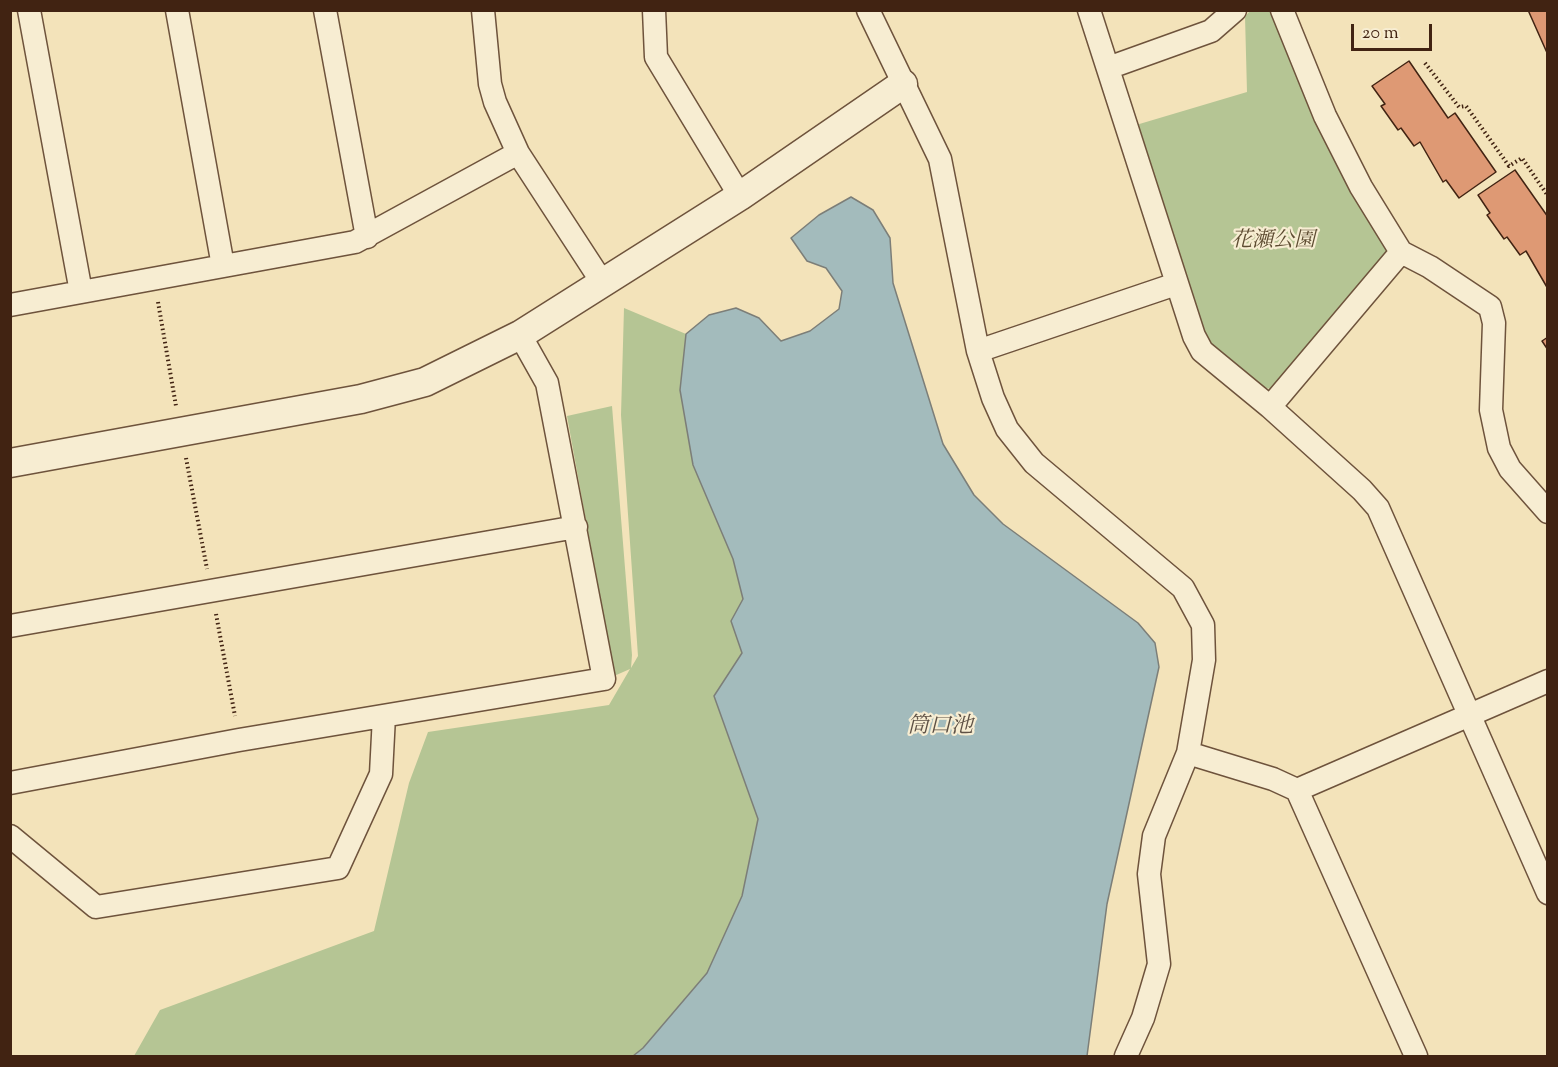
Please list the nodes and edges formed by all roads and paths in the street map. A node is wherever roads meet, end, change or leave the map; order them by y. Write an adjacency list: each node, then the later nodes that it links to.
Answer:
1 (29, 10): 22 (street)
2 (177, 10): 18 (street)
3 (324, 10): 16 (street)
4 (483, 10): 13 (street)
5 (654, 10): 14 (street)
6 (868, 10): 12 (street)
7 (1089, 10): 11 (street)
8 (1235, 10): 11 (street)
9 (1282, 10): 17 (street)
10 (1425, 63): 15 (path)
11 (1108, 68): 21 (street)
12 (903, 84): 14 (street); 25 (street)
13 (518, 153): 16 (street); 20 (street)
14 (740, 196): 20 (street)
15 (1548, 196)
16 (367, 237): 18 (street)
17 (1401, 252): 26 (street); 29 (street)
18 (223, 266): 19 (street)
19 (154, 279): 22 (street); 27 (path)
20 (602, 282): 24 (street)
21 (1176, 284): 25 (street); 26 (street)
22 (81, 292): 23 (street)
23 (10, 305)
24 (520, 335): 27 (street); 30 (street)
25 (978, 351): 35 (street)
26 (1270, 407): 34 (street)
27 (181, 431): 28 (street)
28 (10, 463)
29 (1548, 512)
30 (576, 527): 31 (street); 33 (street)
31 (10, 626)
32 (1548, 681): 34 (street)
33 (384, 716): 36 (street); 38 (street)
34 (1469, 716): 37 (street); 39 (street)
35 (1188, 753): 37 (street); 40 (street)
36 (10, 783)
37 (1298, 790): 41 (street)
38 (10, 836)
39 (1548, 893)
40 (1126, 1056)
41 (1416, 1056)

